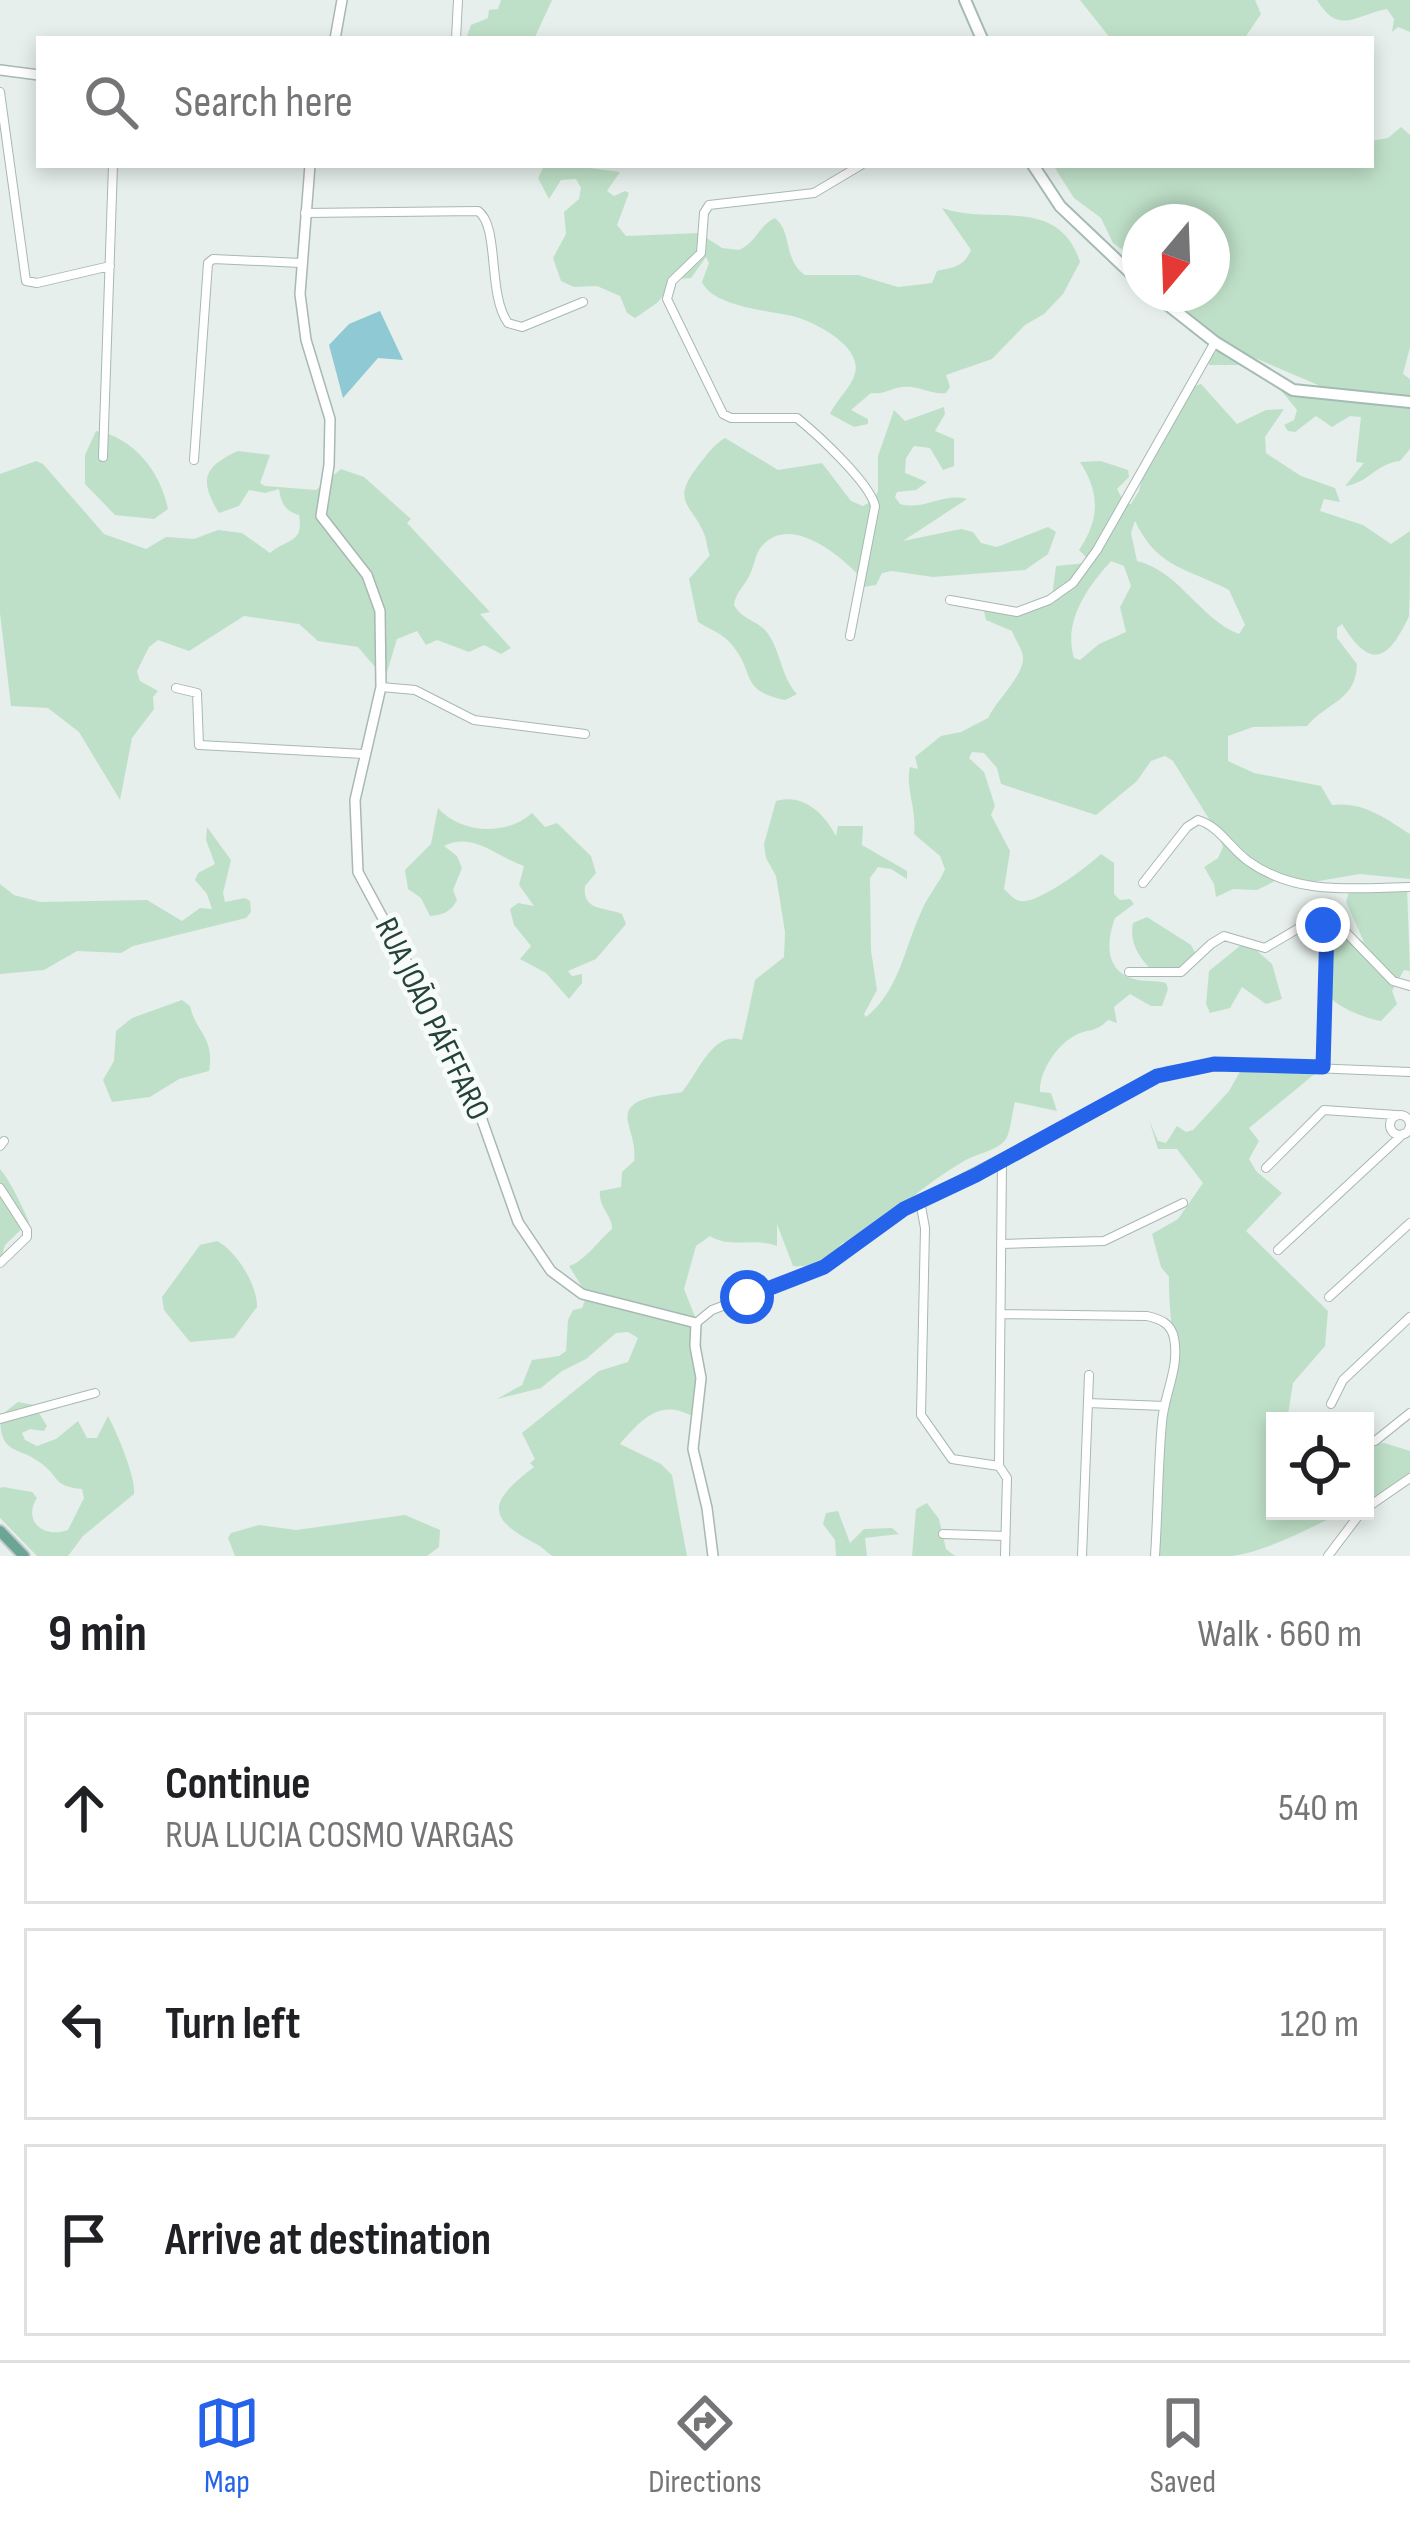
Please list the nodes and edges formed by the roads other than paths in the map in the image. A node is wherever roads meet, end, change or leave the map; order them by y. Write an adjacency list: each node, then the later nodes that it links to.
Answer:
1 (342, 0): 4 (street)
2 (458, 0): 5 (street)
3 (965, 0): 6 (main road)
4 (336, 36)
5 (456, 36)
6 (981, 36)
7 (0, 70): 8 (street)
8 (36, 75)
9 (0, 92): 17 (street)
10 (113, 168): 17 (street)
11 (310, 168): 14 (street, RUA JOÃO PÁFFFARO)
12 (857, 168): 25 (street)
13 (1035, 168): 16 (main road)
14 (305, 214): 15 (street, RUA JOÃO PÁFFFARO); 18 (street)
15 (301, 263): 23 (street); 26 (street, RUA JOÃO PÁFFFARO)
16 (1122, 265)
17 (110, 266): 22 (street)
18 (583, 302)
19 (1177, 312): 20 (main road)
20 (1215, 342): 21 (main road); 24 (street)
21 (1410, 402)
22 (103, 457)
23 (194, 460)
24 (950, 601)
25 (850, 636)
26 (381, 682): 28 (street); 29 (street, RUA JOÃO PÁFFFARO)
27 (176, 688): 29 (street)
28 (585, 734)
29 (364, 754): 55 (street, RUA JOÃO PÁFFFARO)
30 (1143, 883): 32 (street)
31 (1410, 887): 32 (street)
32 (1322, 888): 33 (street)
33 (1324, 903): 34 (street); 35 (street)
34 (1316, 918): 35 (street); 36 (street)
35 (1331, 924): 37 (street); 38 (street)
36 (1129, 972)
37 (1410, 986)
38 (1323, 1067): 39 (street); 43 (street)
39 (1410, 1072)
40 (1369, 1114): 41 (street); 42 (street); 44 (street)
41 (1404, 1116): 42 (street); 42 (street)
42 (1401, 1130): 50 (street)
43 (1002, 1161): 46 (street); 49 (street)
44 (1265, 1168)
45 (0, 1188): 51 (street)
46 (920, 1200): 55 (street); 64 (street)
47 (1184, 1203): 49 (street)
48 (1410, 1223): 52 (street)
49 (1001, 1244): 53 (street)
50 (1278, 1250)
51 (0, 1263)
52 (1329, 1297)
53 (1001, 1314): 60 (street); 64 (street)
54 (1410, 1317): 59 (street)
55 (696, 1323): 72 (street)
56 (1089, 1375): 58 (street)
57 (95, 1393): 62 (street)
58 (1088, 1403): 60 (street); 74 (street)
59 (1331, 1404)
60 (1164, 1406): 75 (street)
61 (1410, 1413): 63 (street)
62 (0, 1419)
63 (1375, 1441)
64 (999, 1466): 70 (street)
65 (1410, 1478): 66 (street)
66 (1374, 1503)
67 (1356, 1520): 76 (street)
68 (0, 1531): 71 (main road)
69 (943, 1534): 70 (street)
70 (1005, 1536): 73 (street)
71 (24, 1556)
72 (713, 1556)
73 (1005, 1556)
74 (1082, 1556)
75 (1155, 1556)
76 (1328, 1556)

